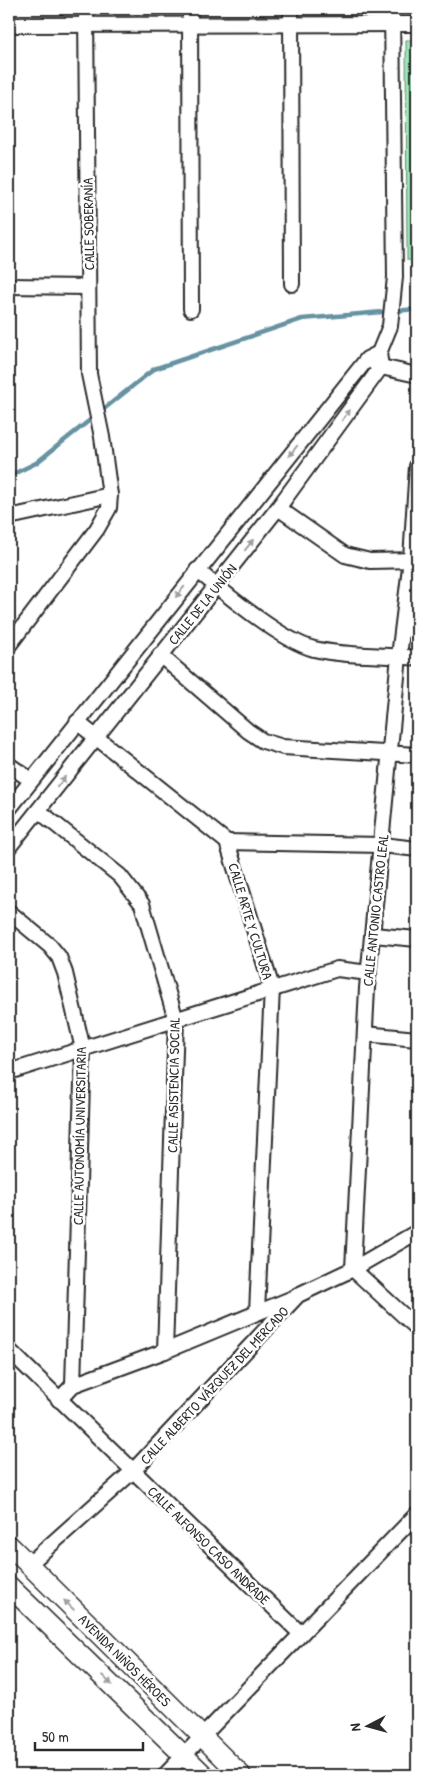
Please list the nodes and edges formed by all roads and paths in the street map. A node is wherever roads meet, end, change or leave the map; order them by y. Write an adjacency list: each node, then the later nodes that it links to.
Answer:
1 (86, 9): 9 (street, CALLE SOBERANÍA)
2 (190, 9): 10 (street)
3 (291, 9): 5 (street)
4 (392, 9): 6 (street, CALLE DE LA UNIÓN)
5 (291, 24): 6 (street); 10 (street); 11 (street)
6 (392, 24): 7 (street); 15 (street, CALLE DE LA UNIÓN)
7 (417, 24)
8 (9, 25): 9 (street)
9 (86, 25): 10 (street); 13 (street, CALLE SOBERANÍA)
10 (190, 26): 14 (street)
11 (292, 284)
12 (9, 286): 13 (street)
13 (88, 287): 19 (street, CALLE SOBERANÍA)
14 (191, 309)
15 (373, 356): 16 (street); 23 (street, CALLE DE LA UNIÓN, one-way to 23)
16 (381, 367): 17 (street); 20 (street, CALLE DE LA UNIÓN, one-way to 16)
17 (417, 375)
18 (417, 468): 22 (street, CALLE ANTONIO CASTRO LEAL)
19 (110, 494): 21 (street); 25 (street)
20 (278, 508): 22 (street); 24 (street, CALLE DE LA UNIÓN, one-way to 20)
21 (9, 517)
22 (414, 560): 27 (street, CALLE ANTONIO CASTRO LEAL)
23 (197, 570): 24 (street); 29 (street, CALLE DE LA UNIÓN, one-way to 29)
24 (217, 586): 26 (street, CALLE DE LA UNIÓN); 27 (street)
25 (9, 645)
26 (160, 655): 30 (street, CALLE DE LA UNIÓN); 31 (street)
27 (399, 656): 28 (street); 31 (street, CALLE ANTONIO CASTRO LEAL)
28 (417, 658)
29 (77, 722): 30 (street); 34 (street, CALLE DE LA UNIÓN)
30 (95, 738): 36 (street, CALLE DE LA UNIÓN, one-way to 30); 37 (street)
31 (390, 753): 32 (street); 38 (street, CALLE ANTONIO CASTRO LEAL)
32 (417, 755)
33 (9, 765): 34 (street)
34 (31, 780): 35 (street, CALLE DE LA UNIÓN)
35 (9, 809)
36 (39, 811): 39 (street, CALLE DE LA UNIÓN); 46 (street, CALLE ASISTENCIA SOCIAL)
37 (227, 842): 38 (street); 45 (street, CALLE ARTE Y CULTURA)
38 (382, 845): 40 (street); 42 (street, CALLE ANTONIO CASTRO LEAL)
39 (9, 847)
40 (417, 849)
41 (9, 912): 49 (street, CALLE AUTONOMÍA UNIVERSITARIA)
42 (373, 935): 43 (street); 44 (street, CALLE ANTONIO CASTRO LEAL)
43 (417, 939)
44 (368, 973): 45 (street); 47 (street, CALLE ANTONIO CASTRO LEAL)
45 (272, 988): 46 (street); 54 (street, CALLE ARTE Y CULTURA)
46 (176, 1020): 49 (street); 57 (street, CALLE ASISTENCIA SOCIAL)
47 (365, 1034): 48 (street); 52 (street, CALLE ANTONIO CASTRO LEAL)
48 (417, 1039)
49 (83, 1049): 50 (street); 58 (street, CALLE AUTONOMÍA UNIVERSITARIA)
50 (9, 1072)
51 (417, 1232): 52 (street, CALLE ALBERTO VÁZQUEZ DEL MERCADO)
52 (354, 1269): 53 (street, CALLE ALBERTO VÁZQUEZ DEL MERCADO); 55 (street)
53 (298, 1296): 54 (street); 60 (street, CALLE ALBERTO VÁZQUEZ DEL MERCADO)
54 (257, 1312): 57 (street)
55 (417, 1328)
56 (9, 1350): 59 (street, CALLE ALFONSO CASO ANDRADE)
57 (165, 1351): 58 (street)
58 (73, 1385): 59 (street)
59 (60, 1400): 60 (street, CALLE ALFONSO CASO ANDRADE)
60 (133, 1472): 63 (street, CALLE ALBERTO VÁZQUEZ DEL MERCADO); 65 (street, CALLE ALFONSO CASO ANDRADE)
61 (417, 1514): 65 (street)
62 (9, 1545): 63 (main road, AVENIDA NIÑOS HÉROES)
63 (28, 1564): 66 (main road, AVENIDA NIÑOS HÉROES, one-way to 63)
64 (9, 1586): 67 (main road, AVENIDA NIÑOS HÉROES)
65 (301, 1634): 68 (street)
66 (110, 1645): 67 (main road); 68 (main road, AVENIDA NIÑOS HÉROES)
67 (91, 1664): 69 (main road, AVENIDA NIÑOS HÉROES, one-way to 69)
68 (203, 1736): 69 (street); 72 (main road, AVENIDA NIÑOS HÉROES)
69 (185, 1755): 70 (street); 71 (main road, AVENIDA NIÑOS HÉROES)
70 (165, 1775)
71 (204, 1775)
72 (240, 1775)

